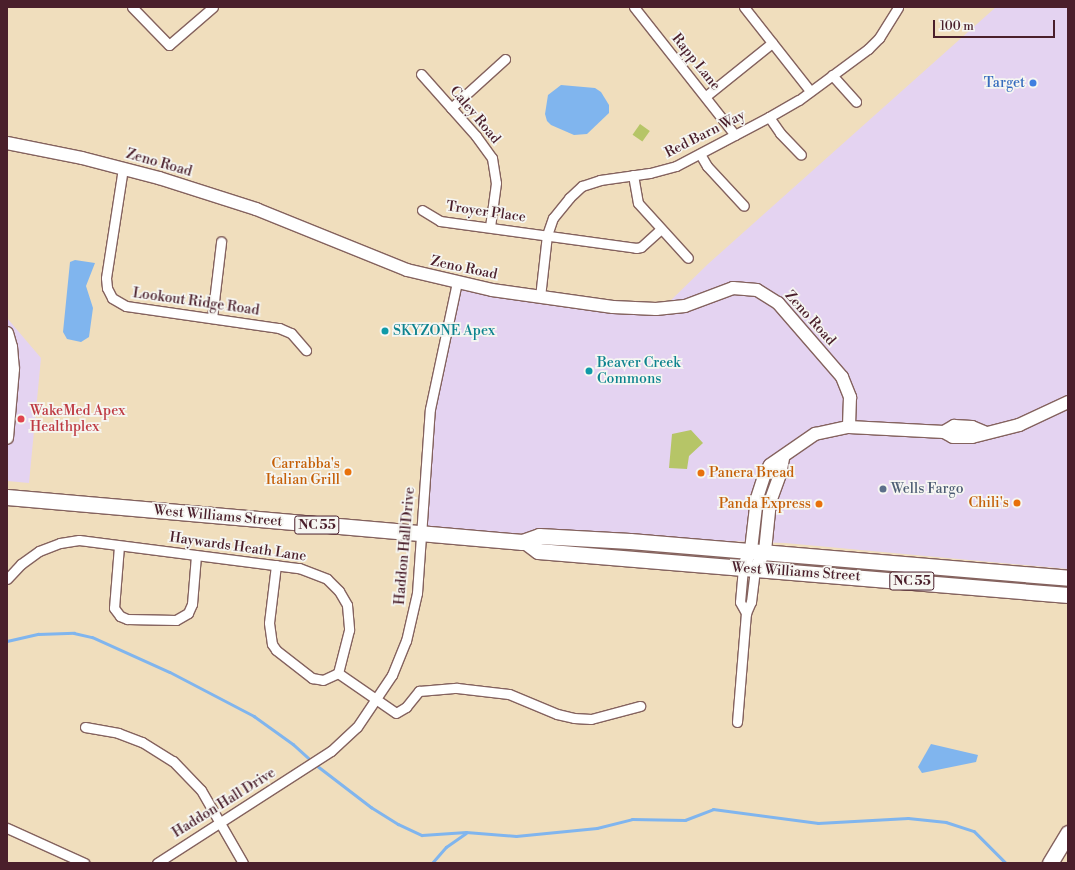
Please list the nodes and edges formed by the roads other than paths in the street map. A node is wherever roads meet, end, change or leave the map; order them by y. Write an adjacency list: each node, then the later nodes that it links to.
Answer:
1 (132, 7): 2 (street)
2 (213, 7)
3 (634, 7): 11 (street, Rapp Lane)
4 (744, 7): 6 (street)
5 (898, 7): 9 (street, Red Barn Way)
6 (772, 43): 10 (street); 11 (street)
7 (505, 59): 13 (street)
8 (421, 74): 13 (street, Caley Road)
9 (832, 75): 10 (street, Red Barn Way); 12 (street)
10 (810, 91): 14 (street, Red Barn Way)
11 (706, 96): 15 (street, Rapp Lane)
12 (856, 102)
13 (451, 108): 23 (street, Caley Road)
14 (769, 117): 15 (street, Red Barn Way); 18 (street)
15 (735, 134): 17 (street, Red Barn Way)
16 (7, 143): 19 (street, Zeno Road)
17 (700, 154): 20 (street, Red Barn Way); 21 (street)
18 (801, 155)
19 (123, 168): 28 (street, Zeno Road); 30 (street, Lookout Ridge Road)
20 (633, 175): 24 (street); 25 (street, Red Barn Way)
21 (744, 206)
22 (422, 210): 23 (street, Troyer Place)
23 (490, 227): 25 (street, Troyer Place)
24 (661, 230): 25 (street, Troyer Place); 27 (street)
25 (547, 235): 29 (street, Red Barn Way)
26 (221, 242): 30 (street)
27 (688, 258)
28 (457, 282): 29 (street, Zeno Road); 37 (street, Haddon Hall Drive)
29 (540, 297): 34 (street, Zeno Road)
30 (212, 318): 32 (street, Lookout Ridge Road)
31 (7, 333): 35 (street)
32 (306, 350)
33 (1068, 402): 34 (street)
34 (849, 427): 40 (street)
35 (7, 438)
36 (7, 497): 37 (main road, West Williams Street / NC 55)
37 (421, 534): 38 (main road, West Williams Street / NC 55); 48 (street, Haddon Hall Drive)
38 (526, 542): 40 (main road, West Williams Street / NC 55); 43 (main road, West Williams Street / NC 55)
39 (119, 546): 41 (street, Haywards Heath Lane); 41 (street); 45 (street, Haywards Heath Lane)
40 (758, 551): 43 (street); 44 (main road, West Williams Street / NC 55)
41 (196, 555): 42 (street, Haywards Heath Lane)
42 (276, 565): 47 (street, Haywards Heath Lane); 47 (street)
43 (749, 569): 46 (main road, West Williams Street / NC 55); 50 (street)
44 (1068, 578)
45 (7, 579)
46 (1068, 595)
47 (338, 673): 48 (street)
48 (377, 699): 49 (street); 52 (street, Haddon Hall Drive)
49 (640, 706)
50 (737, 722)
51 (85, 727): 52 (street)
52 (220, 820): 56 (street, Haddon Hall Drive); 57 (street)
53 (7, 828): 55 (street)
54 (1068, 833): 58 (main road)
55 (84, 863)
56 (157, 863)
57 (243, 863)
58 (1050, 863)

